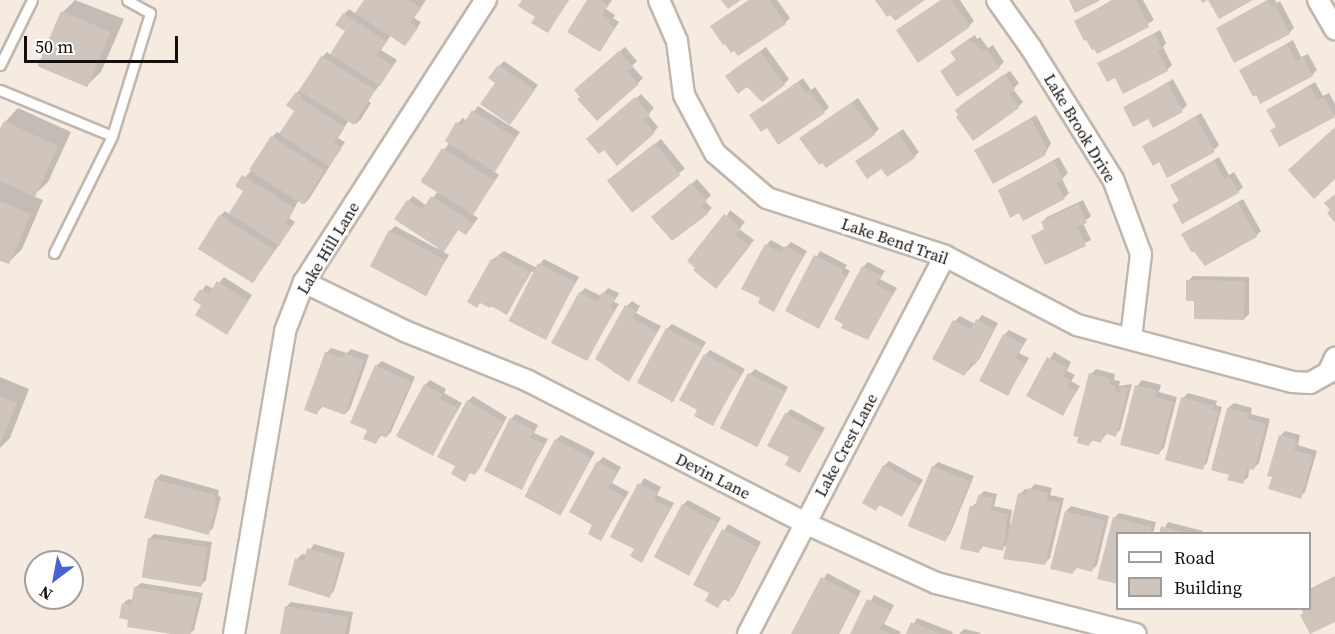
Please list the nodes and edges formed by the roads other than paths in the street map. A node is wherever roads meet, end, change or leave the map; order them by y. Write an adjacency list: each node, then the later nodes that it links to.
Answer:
1 (32, 0): 8 (lane)
2 (127, 0): 10 (lane)
3 (486, 0): 13 (street, Lake Hill Lane)
4 (659, 0): 12 (street, Lake Bend Trail)
5 (997, 0): 14 (street, Lake Brook Drive)
6 (1318, 0): 7 (street)
7 (1335, 30)
8 (0, 65)
9 (0, 90): 10 (lane)
10 (112, 136): 11 (lane)
11 (54, 254)
12 (945, 256): 14 (street, Lake Bend Trail); 16 (street, Lake Crest Lane)
13 (304, 282): 16 (street, Devin Lane); 17 (street, Lake Hill Lane)
14 (1131, 338): 15 (street, Lake Bend Trail)
15 (1335, 358)
16 (805, 523): 18 (street, Lake Crest Lane); 19 (street, Devin Lane)
17 (234, 634)
18 (748, 634)
19 (1136, 634)

